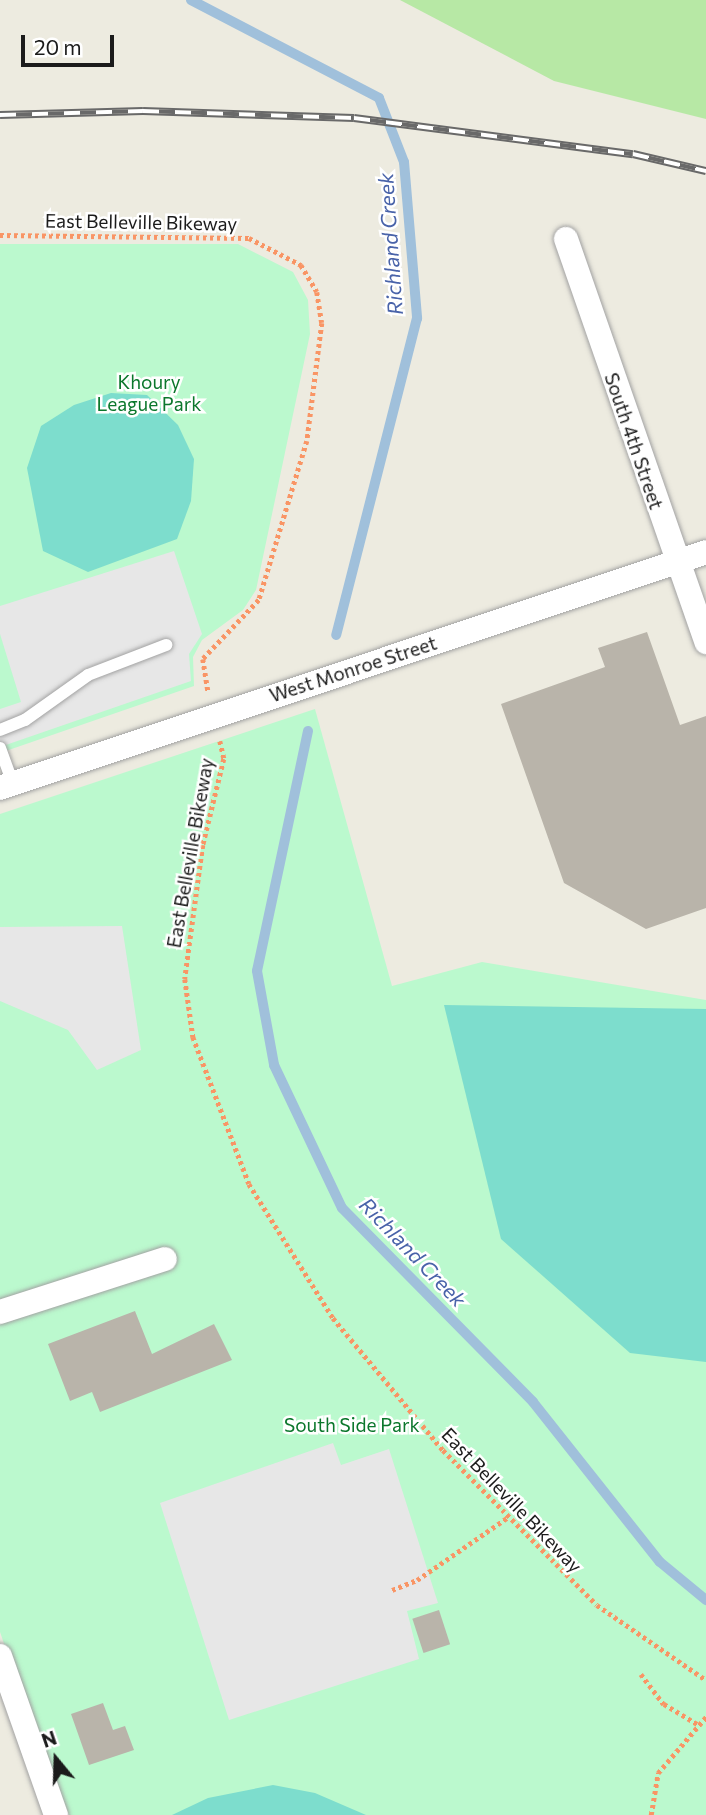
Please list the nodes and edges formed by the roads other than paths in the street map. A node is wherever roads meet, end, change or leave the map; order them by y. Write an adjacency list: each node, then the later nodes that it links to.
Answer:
1 (566, 239): 3 (street, South 4th Street)
2 (706, 552): 3 (street, West Monroe Street)
3 (675, 562): 4 (street, South 4th Street); 8 (street, West Monroe Street)
4 (706, 642)
5 (166, 645): 6 (lane)
6 (0, 730)
7 (0, 748): 8 (lane)
8 (7, 786)
9 (165, 1259): 10 (street)
10 (0, 1312)
11 (0, 1656): 12 (street)
12 (56, 1815)

